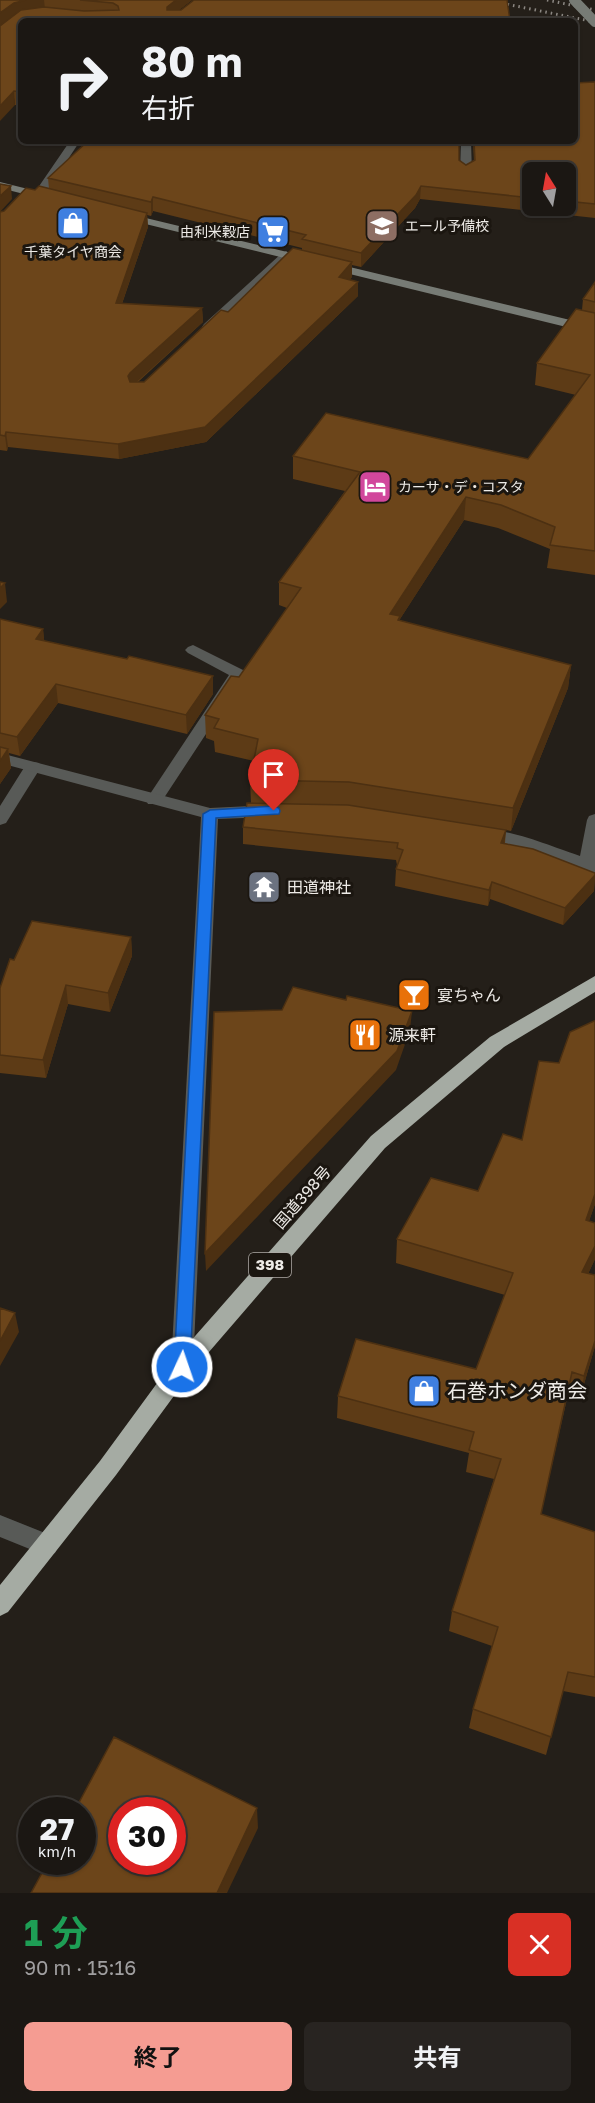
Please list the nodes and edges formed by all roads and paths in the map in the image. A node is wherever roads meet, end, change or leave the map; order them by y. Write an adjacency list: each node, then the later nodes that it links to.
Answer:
1 (574, 0): 2 (street, bridge)
2 (595, 22)
3 (73, 144): 7 (street)
4 (466, 144): 5 (street)
5 (466, 174)
6 (0, 185): 7 (street)
7 (30, 196): 8 (street)
8 (62, 200)
9 (117, 214): 10 (street)
10 (286, 255): 11 (street); 12 (street)
11 (595, 330)
12 (199, 336)
13 (193, 650): 16 (street)
14 (0, 758): 15 (street)
15 (33, 767): 16 (street); 19 (street)
16 (154, 800): 18 (street)
17 (285, 811): 18 (street)
18 (210, 814): 24 (street)
19 (0, 819)
20 (595, 820): 22 (street)
21 (469, 833): 22 (street)
22 (591, 867)
23 (595, 983): 24 (highway, 国道398号 / 398)
24 (182, 1367): 26 (highway, 国道398号 / 398)
25 (0, 1526): 26 (street)
26 (47, 1545): 27 (highway, 国道398号 / 398)
27 (0, 1604)

